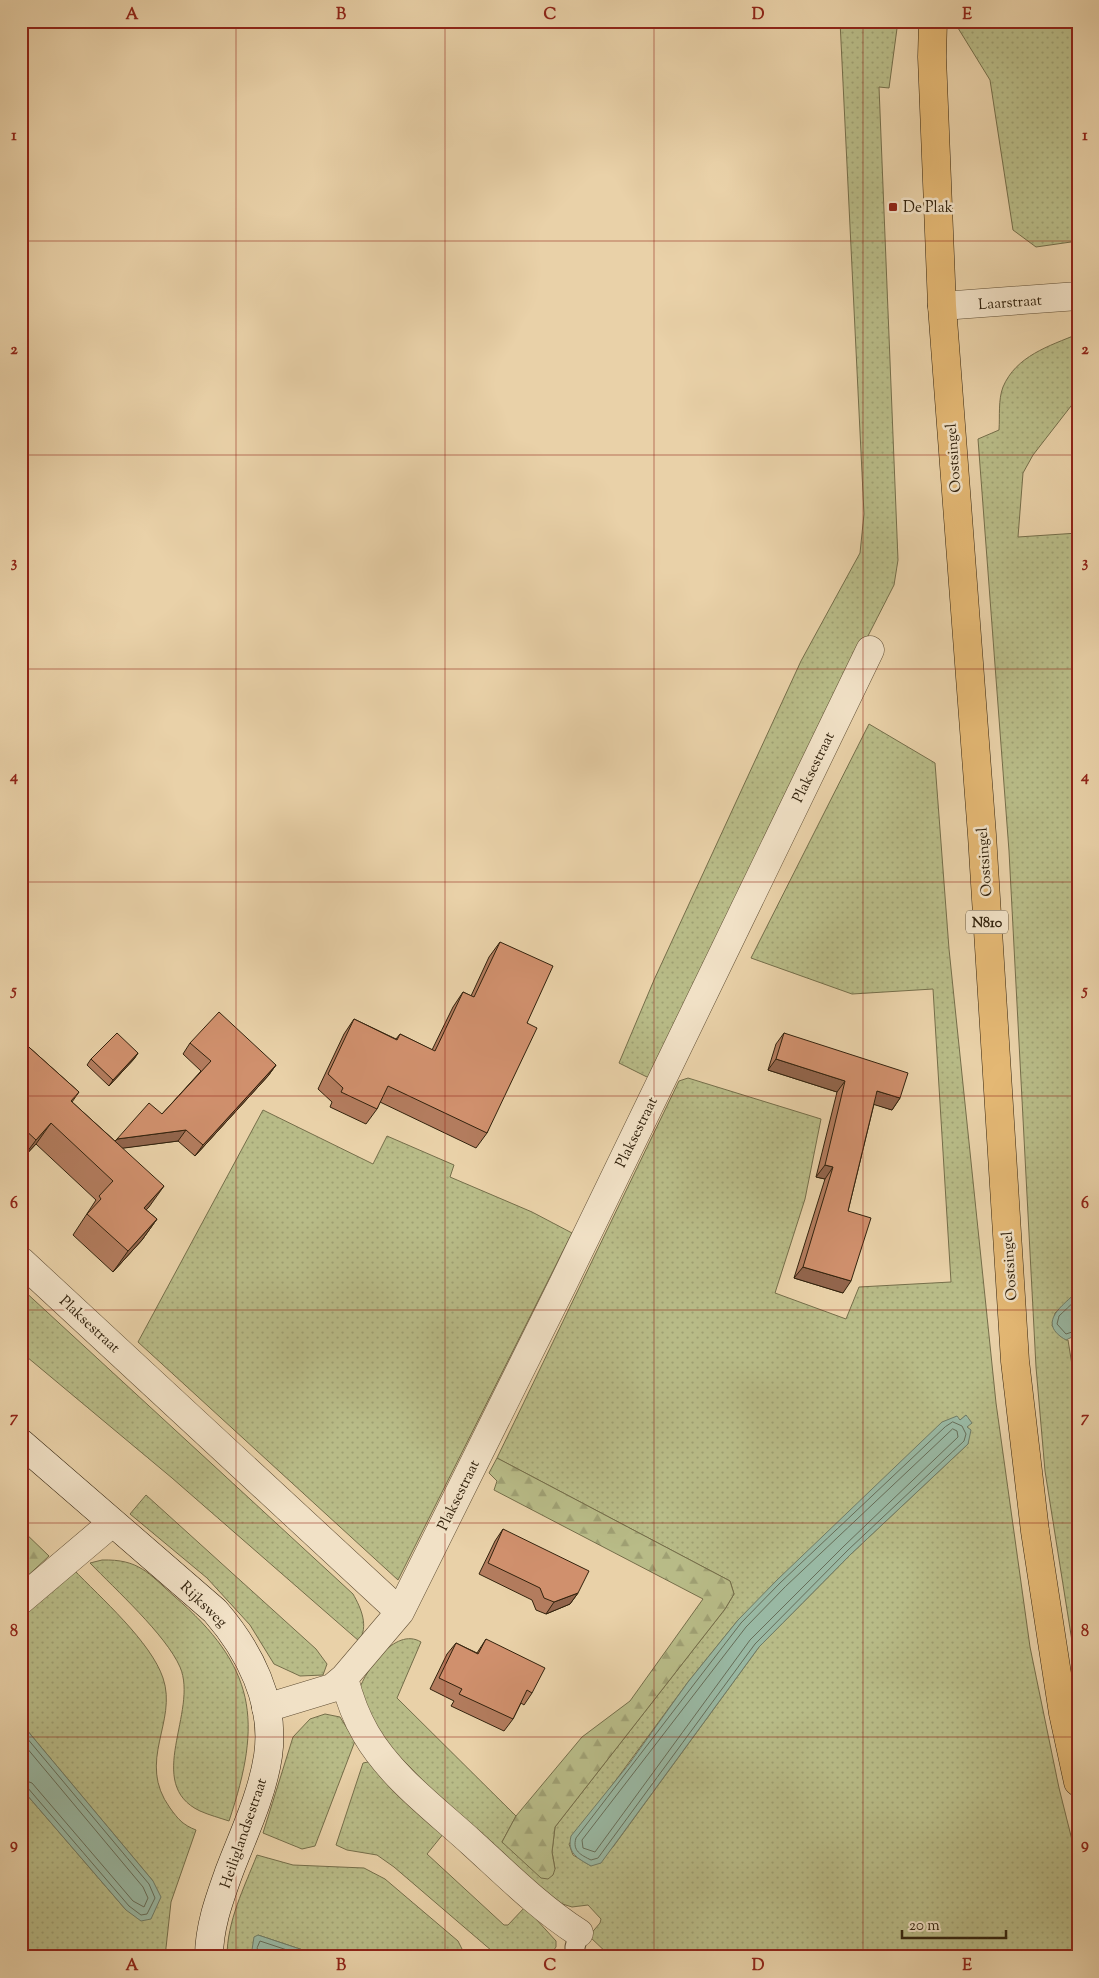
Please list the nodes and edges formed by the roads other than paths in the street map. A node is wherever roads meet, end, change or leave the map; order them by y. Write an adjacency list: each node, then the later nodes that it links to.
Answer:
1 (924, 21): 3 (main road, Oostsingel / N810)
2 (933, 21): 3 (main road, Oostsingel / N810)
3 (932, 57): 5 (main road, Oostsingel / N810)
4 (1078, 296): 5 (street, Laarstraat)
5 (942, 306): 14 (main road, Oostsingel / N810)
6 (870, 650): 11 (street, Plaksestraat)
7 (21, 1261): 11 (street, Plaksestraat)
8 (21, 1443): 9 (street, Rijksweg)
9 (112, 1522): 10 (street); 13 (street, Rijksweg)
10 (21, 1600)
11 (400, 1612): 12 (street, Plaksestraat)
12 (344, 1678): 13 (street, Plaksestraat); 15 (street)
13 (266, 1708): 16 (street, Heiliglandsestraat)
14 (1078, 1782)
15 (577, 1945)
16 (209, 1957)

